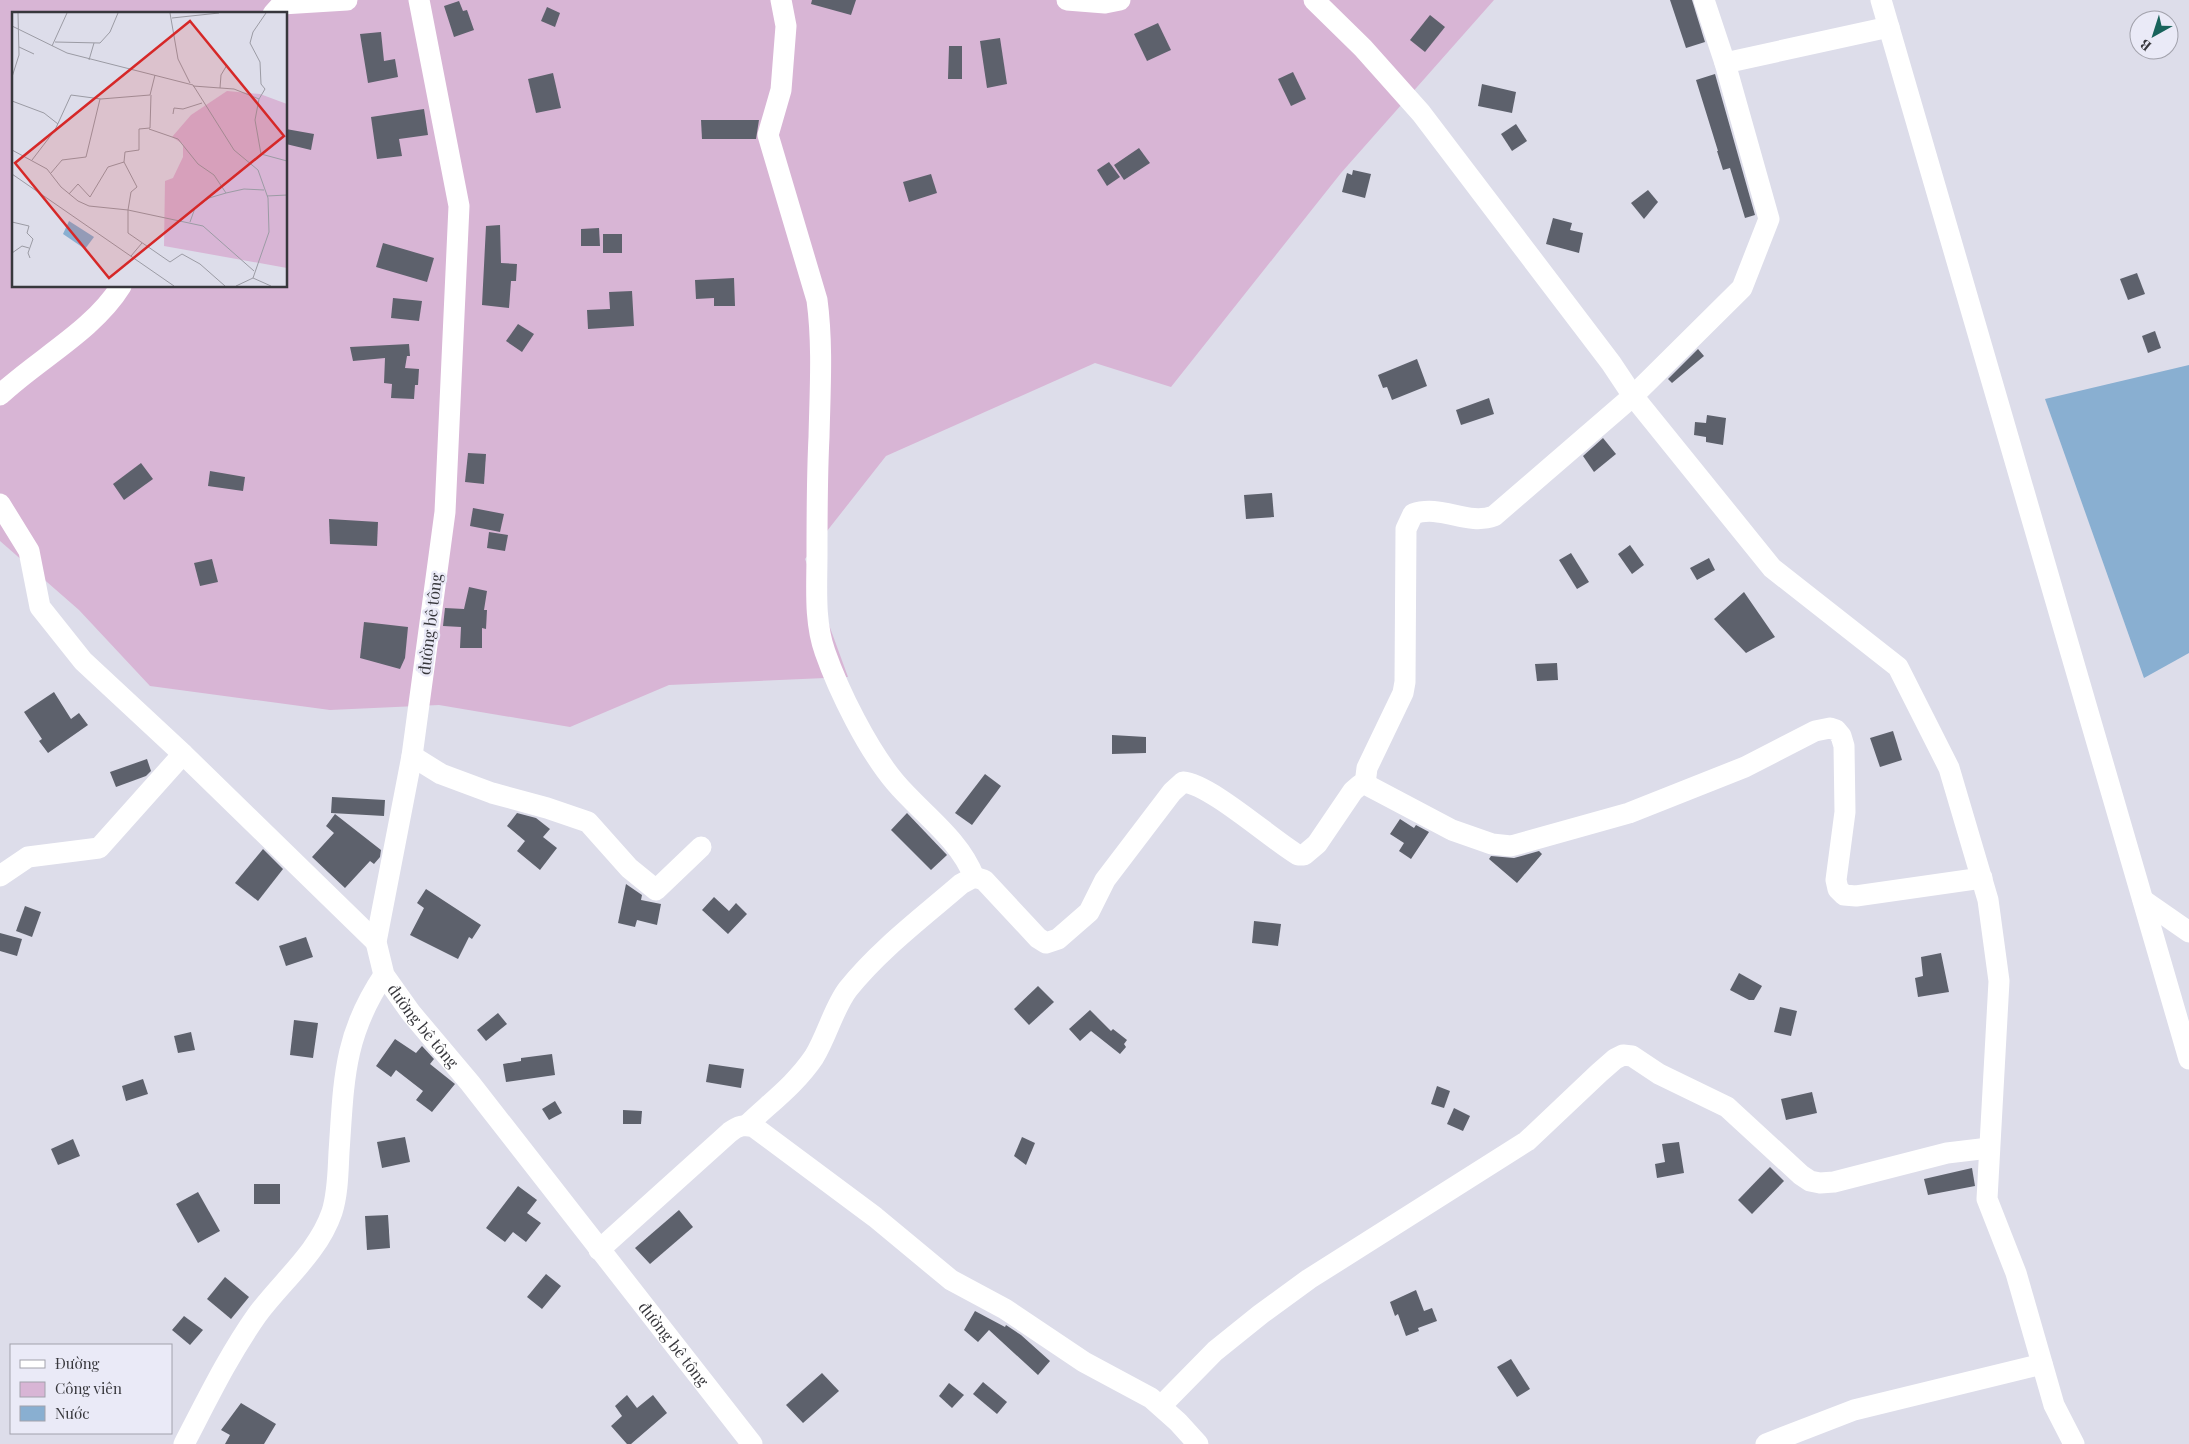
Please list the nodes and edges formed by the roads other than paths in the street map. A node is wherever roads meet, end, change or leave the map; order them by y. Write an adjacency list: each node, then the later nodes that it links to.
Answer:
1 (347, 0): 9 (street)
2 (419, 0): 17 (street, đường bê tông)
3 (781, 0): 21 (street)
4 (1067, 0): 5 (street)
5 (1120, 0)
6 (1314, 0): 14 (street)
7 (1704, 0): 11 (street)
8 (1881, 0): 10 (street)
9 (278, 6)
10 (1889, 27): 11 (street); 23 (street)
11 (1725, 63): 14 (street)
12 (120, 288): 13 (street)
13 (0, 395)
14 (1633, 396): 18 (street); 22 (street)
15 (0, 504): 16 (street)
16 (182, 754): 20 (street); 25 (street)
17 (412, 756): 19 (street); 25 (street, đường bê tông)
18 (1365, 784): 21 (street); 22 (street)
19 (701, 847)
20 (0, 876)
21 (974, 877): 28 (street)
22 (1982, 878): 29 (street)
23 (2143, 900): 24 (street); 27 (street)
24 (2189, 932)
25 (376, 942): 26 (street, đường bê tông)
26 (384, 975): 30 (street, đường bê tông); 33 (street)
27 (2189, 1059)
28 (747, 1125): 30 (street); 32 (street)
29 (1989, 1148): 31 (street); 32 (street)
30 (599, 1250): 34 (street, đường bê tông)
31 (2042, 1364): 36 (street); 37 (street)
32 (1161, 1406): 35 (street)
33 (184, 1444)
34 (752, 1444)
35 (1198, 1444)
36 (1766, 1444)
37 (2074, 1444)

